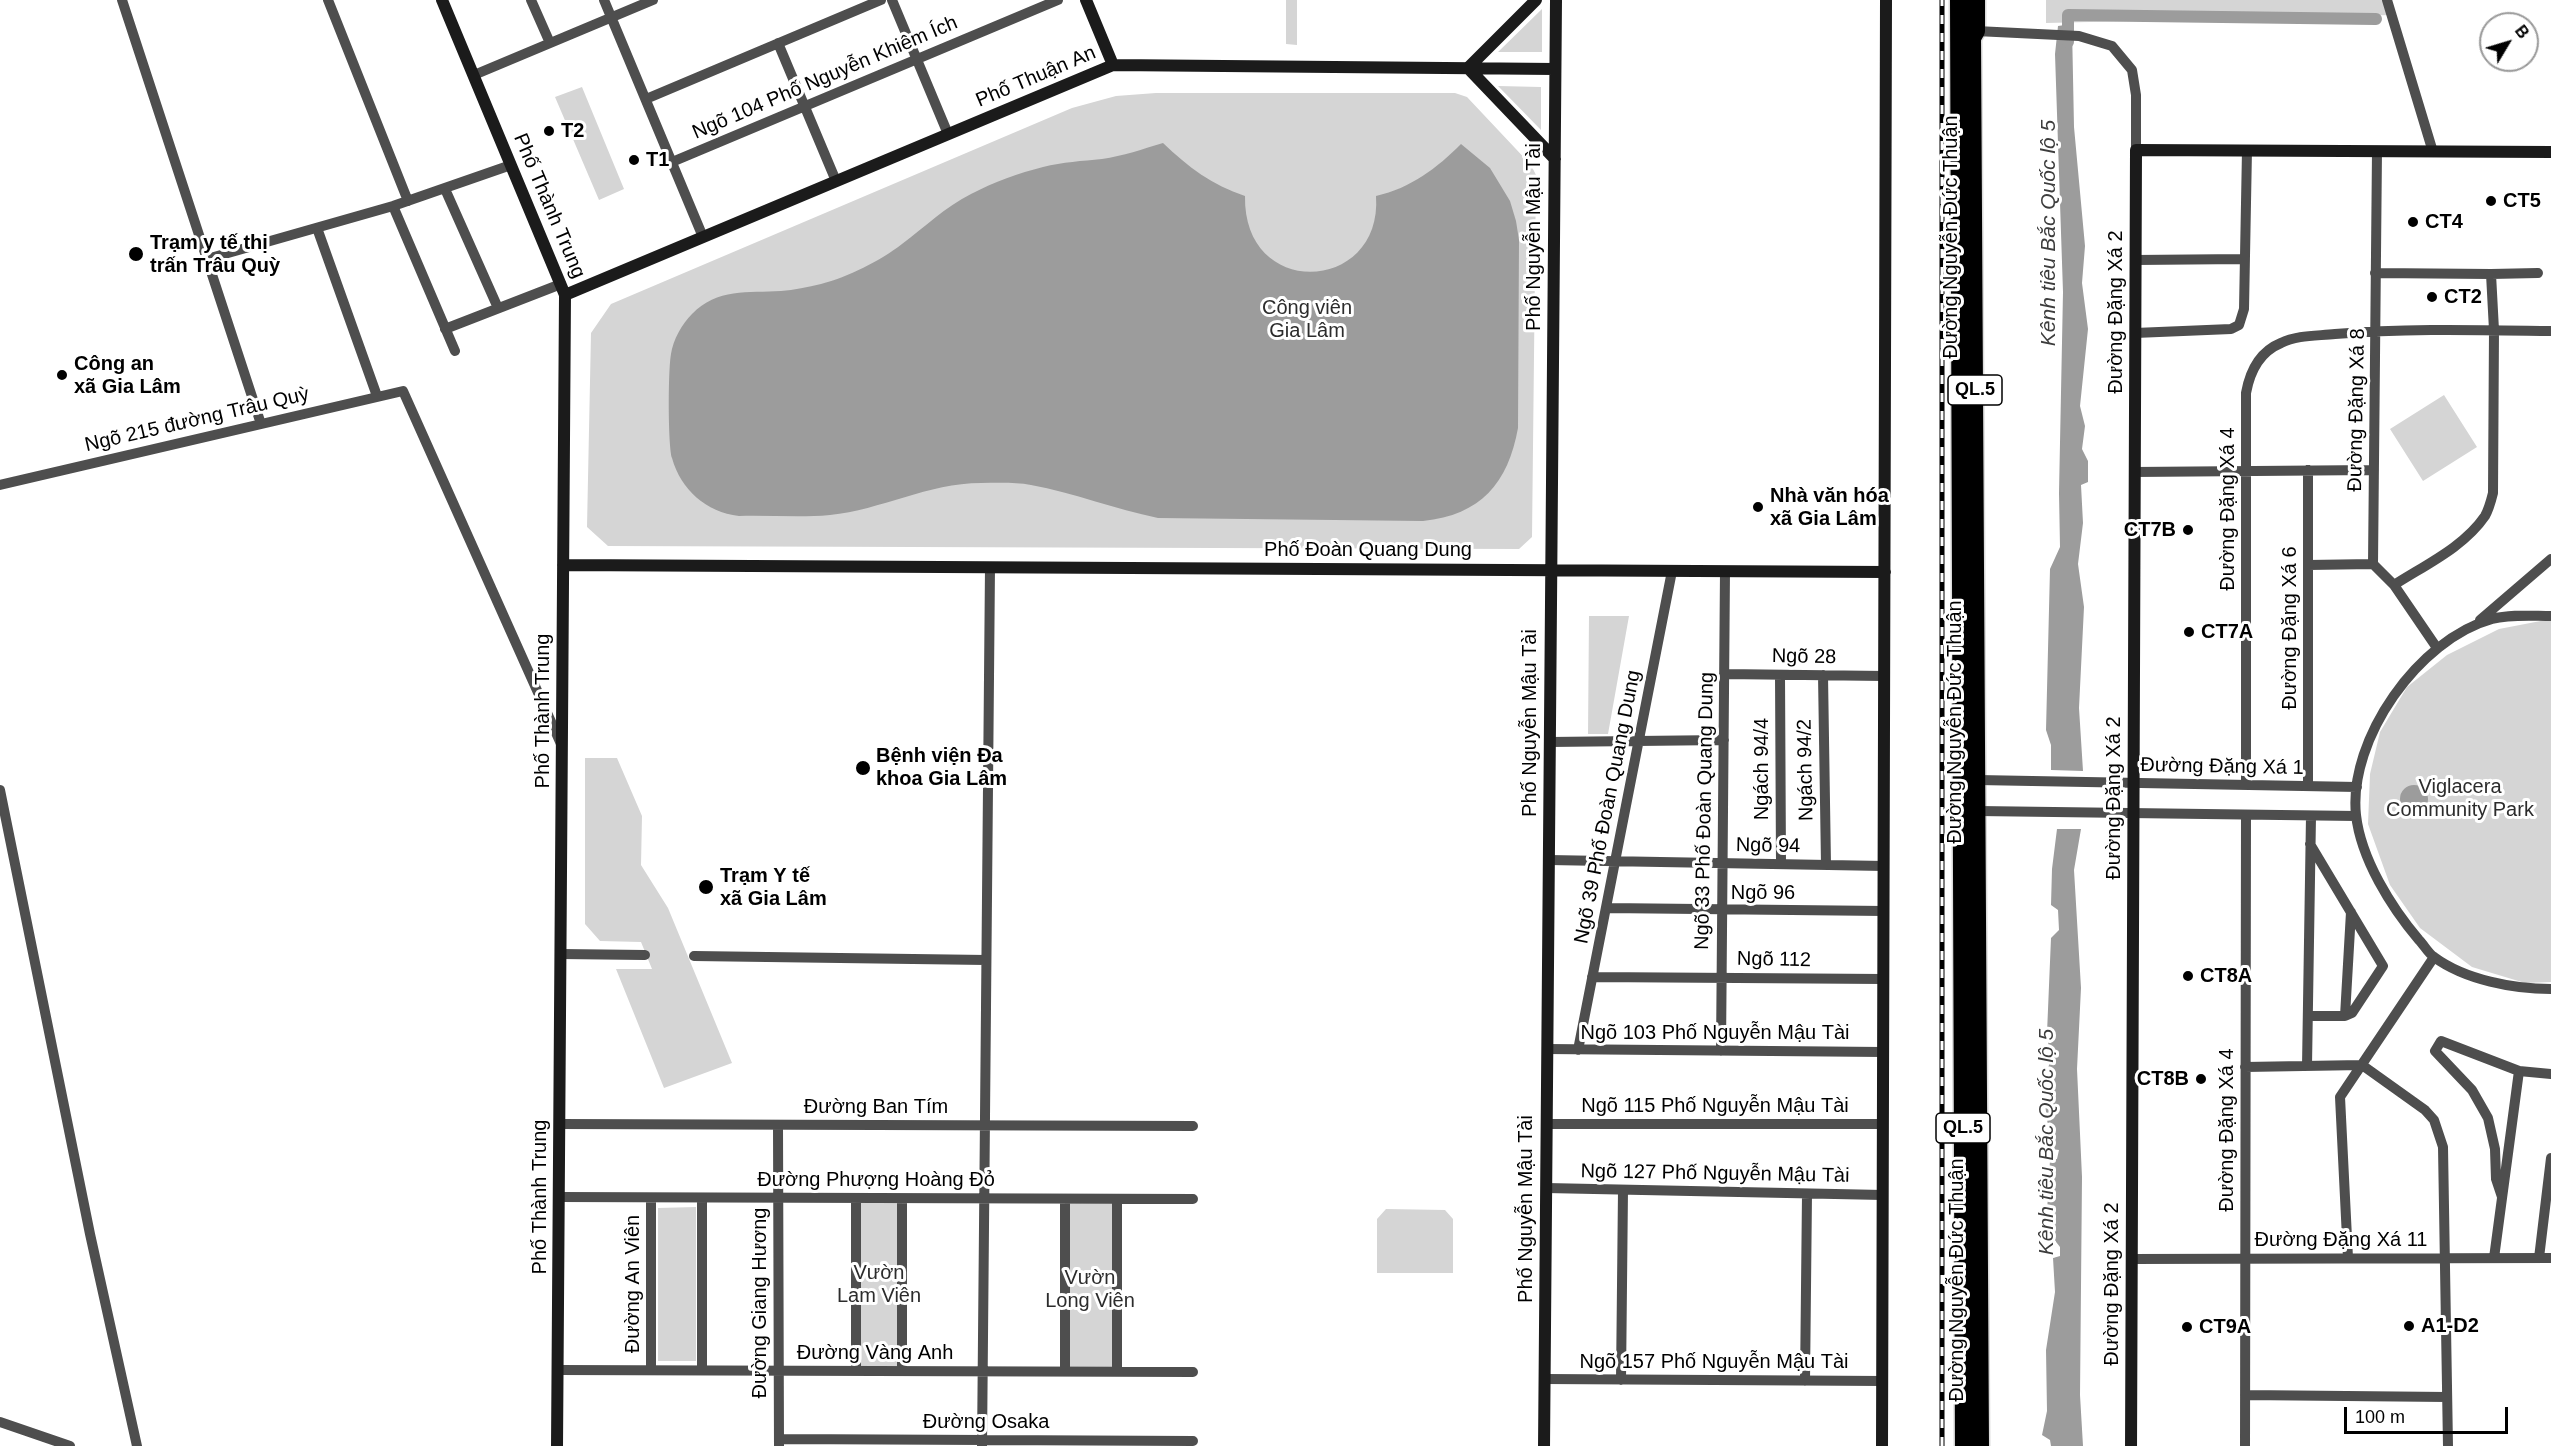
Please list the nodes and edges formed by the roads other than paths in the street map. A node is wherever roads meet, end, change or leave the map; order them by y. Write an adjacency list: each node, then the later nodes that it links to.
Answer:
1 (122, 0): 43 (street)
2 (328, 0): 39 (street)
3 (442, 0): 25 (street, Phố Thành Trung)
4 (531, 0): 19 (street)
5 (604, 0): 17 (street)
6 (653, 0): 17 (street)
7 (881, 0): 20 (street)
8 (892, 0): 21 (street)
9 (1058, 0): 21 (street, Ngõ 104 Phố Nguyễn Khiêm Ích)
10 (1086, 0): 22 (street)
11 (1536, 0): 23 (street)
12 (1556, 0): 24 (street, Phố Nguyễn Mậu Tài)
13 (1886, 0): 72 (street)
14 (1959, 0): 85 (highway, Đường Nguyễn Đức Thuận / QL.5)
15 (1976, 0): 18 (highway, Đường Nguyễn Đức Thuận / QL.5)
16 (2387, 0): 32 (street)
17 (611, 18): 19 (street); 26 (street)
18 (1976, 31): 29 (street); 85 (highway, Đường Nguyễn Đức Thuận / QL.5)
19 (550, 43): 25 (street)
20 (778, 43): 26 (street); 27 (street)
21 (917, 59): 27 (street, Ngõ 104 Phố Nguyễn Khiêm Ích); 28 (street)
22 (1113, 65): 23 (street, Phố Thuận An); 28 (street, Phố Thuận An)
23 (1468, 68): 24 (street, Phố Thuận An); 34 (street)
24 (1555, 69): 34 (street, Phố Nguyễn Mậu Tài)
25 (474, 75): 36 (street, Phố Thành Trung)
26 (646, 99): 35 (street)
27 (805, 106): 35 (street, Ngõ 104 Phố Nguyễn Khiêm Ích); 37 (street)
28 (948, 134): 37 (street, Phố Thuận An)
29 (2136, 150): 30 (street); 45 (street, Đường Đặng Xá 2)
30 (2247, 150): 31 (street); 44 (street)
31 (2377, 151): 32 (street); 46 (street, Đường Đặng Xá 8)
32 (2433, 152): 33 (street)
33 (2551, 152)
34 (1555, 159): 69 (street, Phố Nguyễn Mậu Tài)
35 (672, 162): 42 (street)
36 (511, 165): 38 (street); 49 (street, Phố Thành Trung)
37 (836, 181): 42 (street, Phố Thuận An)
38 (445, 189): 39 (street); 50 (street)
39 (408, 201): 40 (street)
40 (393, 206): 41 (street); 51 (street)
41 (317, 228): 43 (street); 57 (street)
42 (704, 237): 49 (street, Phố Thuận An)
43 (207, 259): 58 (street)
44 (2245, 259): 45 (street); 55 (street)
45 (2135, 260): 55 (street, Đường Đặng Xá 2)
46 (2376, 273): 48 (street); 53 (street, Đường Đặng Xá 8)
47 (2538, 273): 48 (street)
48 (2490, 274): 52 (street)
49 (563, 289): 50 (street); 66 (street, Phố Thành Trung)
50 (498, 308): 51 (street)
51 (445, 329): 56 (street)
52 (2494, 330): 53 (street, Đường Đặng Xá 4); 54 (street, Đường Đặng Xá 4); 73 (street)
53 (2376, 331): 59 (street, Đường Đặng Xá 4); 61 (street, Đường Đặng Xá 8)
54 (2551, 331)
55 (2135, 333): 62 (street, Đường Đặng Xá 2)
56 (455, 351)
57 (377, 396): 58 (street, Ngõ 215 đường Trâu Quỳ); 84 (street, Ngõ 215 đường Trâu Quỳ)
58 (261, 424): 63 (street, Ngõ 215 đường Trâu Quỳ)
59 (2246, 470): 60 (street); 62 (street); 87 (street, Đường Đặng Xá 4)
60 (2308, 470): 61 (street); 67 (street, Đường Đặng Xá 6)
61 (2374, 470): 65 (street, Đường Đặng Xá 8)
62 (2134, 472): 86 (street, Đường Đặng Xá 2)
63 (0, 485)
64 (2551, 559): 75 (street)
65 (2373, 564): 67 (street); 73 (street)
66 (563, 565): 68 (street, Phố Đoàn Quang Dung); 84 (street, Phố Thành Trung)
67 (2308, 565): 88 (street, Đường Đặng Xá 6)
68 (990, 567): 69 (street, Phố Đoàn Quang Dung); 111 (street)
69 (1551, 570): 70 (street, Phố Đoàn Quang Dung); 83 (street, Phố Nguyễn Mậu Tài)
70 (1672, 571): 71 (street, Phố Đoàn Quang Dung); 82 (street, Ngõ 39 Phố Đoàn Quang Dung)
71 (1725, 571): 72 (street, Phố Đoàn Quang Dung); 77 (street, Ngõ 33 Phố Đoàn Quang Dung)
72 (1885, 572): 80 (street)
73 (2394, 585): 76 (street)
74 (2551, 616): 75 (street)
75 (2471, 628): 76 (street)
76 (2437, 648): 89 (street)
77 (1724, 674): 78 (street, Ngõ 28); 81 (street, Ngõ 33 Phố Đoàn Quang Dung)
78 (1780, 675): 79 (street, Ngõ 28); 100 (street, Ngách 94/4)
79 (1823, 675): 80 (street, Ngõ 28); 101 (street, Ngách 94/2)
80 (1884, 676): 102 (street)
81 (1724, 740): 82 (street); 99 (street, Ngõ 33 Phố Đoàn Quang Dung)
82 (1639, 741): 83 (street); 98 (street, Ngõ 39 Phố Đoàn Quang Dung)
83 (1550, 742): 97 (street, Phố Nguyễn Mậu Tài)
84 (562, 747): 107 (street, Phố Thành Trung)
85 (1970, 780): 86 (street, Đường Đặng Xá 1); 91 (highway, Đường Nguyễn Đức Thuận / QL.5)
86 (2133, 783): 87 (street, Đường Đặng Xá 1); 92 (street, Đường Đặng Xá 2)
87 (2246, 785): 88 (street, Đường Đặng Xá 1)
88 (2308, 786): 89 (street, Đường Đặng Xá 1)
89 (2357, 787): 95 (street)
90 (0, 790): 177 (street)
91 (1970, 811): 92 (street); 181 (highway, Đường Nguyễn Đức Thuận / QL.5); 182 (highway, Đường Nguyễn Đức Thuận / QL.5)
92 (2133, 813): 93 (street); 154 (street, Đường Đặng Xá 2)
93 (2246, 815): 94 (street); 124 (street, Đường Đặng Xá 4)
94 (2311, 816): 95 (street); 96 (street)
95 (2356, 816): 110 (street)
96 (2310, 844): 106 (street); 116 (street)
97 (1549, 860): 98 (street, Ngõ 94); 118 (street, Phố Nguyễn Mậu Tài)
98 (1615, 861): 99 (street, Ngõ 94); 103 (street, Ngõ 39 Phố Đoàn Quang Dung)
99 (1722, 863): 100 (street, Ngõ 94); 104 (street, Ngõ 33 Phố Đoàn Quang Dung)
100 (1781, 864): 101 (street, Ngõ 94)
101 (1826, 865): 102 (street, Ngõ 94)
102 (1884, 866): 105 (street)
103 (1606, 908): 104 (street, Ngõ 96); 112 (street, Ngõ 39 Phố Đoàn Quang Dung)
104 (1722, 911): 105 (street, Ngõ 96); 113 (street, Ngõ 33 Phố Đoàn Quang Dung)
105 (1884, 911): 114 (street)
106 (2351, 912): 117 (street); 117 (street)
107 (561, 954): 108 (street); 127 (street, Phố Thành Trung)
108 (645, 955)
109 (694, 956): 111 (street)
110 (2433, 957): 115 (street); 122 (street)
111 (986, 960): 131 (street)
112 (1592, 977): 113 (street, Ngõ 112); 119 (street, Ngõ 39 Phố Đoàn Quang Dung)
113 (1721, 977): 114 (street, Ngõ 112); 120 (street, Ngõ 33 Phố Đoàn Quang Dung)
114 (1884, 979): 121 (street)
115 (2551, 989)
116 (2308, 1016): 117 (street); 123 (street)
117 (2345, 1016)
118 (1547, 1049): 119 (street, Ngõ 103 Phố Nguyễn Mậu Tài); 128 (street, Phố Nguyễn Mậu Tài)
119 (1578, 1050): 120 (street, Ngõ 103 Phố Nguyễn Mậu Tài)
120 (1721, 1050): 121 (street, Ngõ 103 Phố Nguyễn Mậu Tài)
121 (1883, 1052): 129 (street)
122 (2362, 1065): 123 (street); 149 (street); 150 (street)
123 (2307, 1066): 124 (street)
124 (2245, 1067): 155 (street, Đường Đặng Xá 4)
125 (2519, 1071): 126 (street); 139 (street); 139 (street)
126 (2551, 1074)
127 (560, 1124): 130 (street, Đường Ban Tím); 138 (street, Phố Thành Trung)
128 (1547, 1124): 129 (street, Ngõ 115 Phố Nguyễn Mậu Tài); 134 (street, Phố Nguyễn Mậu Tài)
129 (1883, 1124): 137 (street)
130 (778, 1125): 131 (street, Đường Ban Tím); 142 (street, Đường Giang Hương)
131 (986, 1126): 132 (street, Đường Ban Tím); 145 (street)
132 (1193, 1126)
133 (2551, 1158): 152 (street)
134 (1546, 1188): 135 (street, Ngõ 127 Phố Nguyễn Mậu Tài); 166 (street, Phố Nguyễn Mậu Tài)
135 (1623, 1190): 136 (street, Ngõ 127 Phố Nguyễn Mậu Tài); 167 (street)
136 (1807, 1194): 137 (street, Ngõ 127 Phố Nguyễn Mậu Tài); 168 (street)
137 (1883, 1195): 169 (street)
138 (559, 1197): 140 (street, Đường Phượng Hoàng Đỏ); 156 (street, Phố Thành Trung)
139 (2502, 1197): 151 (street)
140 (651, 1198): 141 (street, Đường Phượng Hoàng Đỏ); 157 (street, Đường An Viên)
141 (702, 1198): 142 (street, Đường Phượng Hoàng Đỏ); 158 (street)
142 (778, 1198): 143 (street, Đường Phượng Hoàng Đỏ); 159 (street, Đường Giang Hương)
143 (856, 1198): 144 (street, Đường Phượng Hoàng Đỏ); 160 (street)
144 (902, 1199): 145 (street, Đường Phượng Hoàng Đỏ); 161 (street)
145 (985, 1199): 146 (street, Đường Phượng Hoàng Đỏ); 162 (street)
146 (1065, 1199): 147 (street, Đường Phượng Hoàng Đỏ); 163 (street)
147 (1117, 1199): 148 (street, Đường Phượng Hoàng Đỏ); 164 (street)
148 (1193, 1200)
149 (2348, 1258): 150 (street, Đường Đặng Xá 11); 155 (street, Đường Đặng Xá 11)
150 (2445, 1258): 151 (street, Đường Đặng Xá 11); 171 (street)
151 (2494, 1258): 152 (street, Đường Đặng Xá 11)
152 (2539, 1258): 153 (street, Đường Đặng Xá 11)
153 (2551, 1258)
154 (2131, 1259): 155 (street, Đường Đặng Xá 11); 183 (street, Đường Đặng Xá 2)
155 (2245, 1259): 170 (street, Đường Đặng Xá 4)
156 (558, 1370): 157 (street, Đường Vàng Anh); 178 (street, Phố Thành Trung)
157 (651, 1370): 158 (street, Đường Vàng Anh)
158 (702, 1370): 159 (street, Đường Vàng Anh)
159 (778, 1371): 160 (street, Đường Vàng Anh); 174 (street, Đường Giang Hương)
160 (856, 1371): 161 (street, Đường Vàng Anh)
161 (902, 1371): 162 (street, Đường Vàng Anh)
162 (983, 1371): 163 (street, Đường Vàng Anh); 175 (street)
163 (1065, 1371): 164 (street, Đường Vàng Anh)
164 (1117, 1372): 165 (street, Đường Vàng Anh)
165 (1193, 1372)
166 (1545, 1379): 167 (street, Ngõ 157 Phố Nguyễn Mậu Tài); 179 (street, Phố Nguyễn Mậu Tài)
167 (1621, 1380): 168 (street, Ngõ 157 Phố Nguyễn Mậu Tài)
168 (1805, 1381): 169 (street, Ngõ 157 Phố Nguyễn Mậu Tài)
169 (1882, 1381): 180 (street)
170 (2245, 1395): 171 (street); 184 (street, Đường Đặng Xá 4)
171 (2447, 1397): 185 (street)
172 (0, 1422): 176 (street)
173 (1193, 1441): 175 (street, Đường Osaka)
174 (778, 1443): 175 (street, Đường Osaka)
175 (982, 1443)
176 (70, 1446)
177 (137, 1446)
178 (557, 1446)
179 (1544, 1446)
180 (1882, 1446)
181 (1964, 1446)
182 (1980, 1446)
183 (2131, 1446)
184 (2245, 1446)
185 (2448, 1446)

